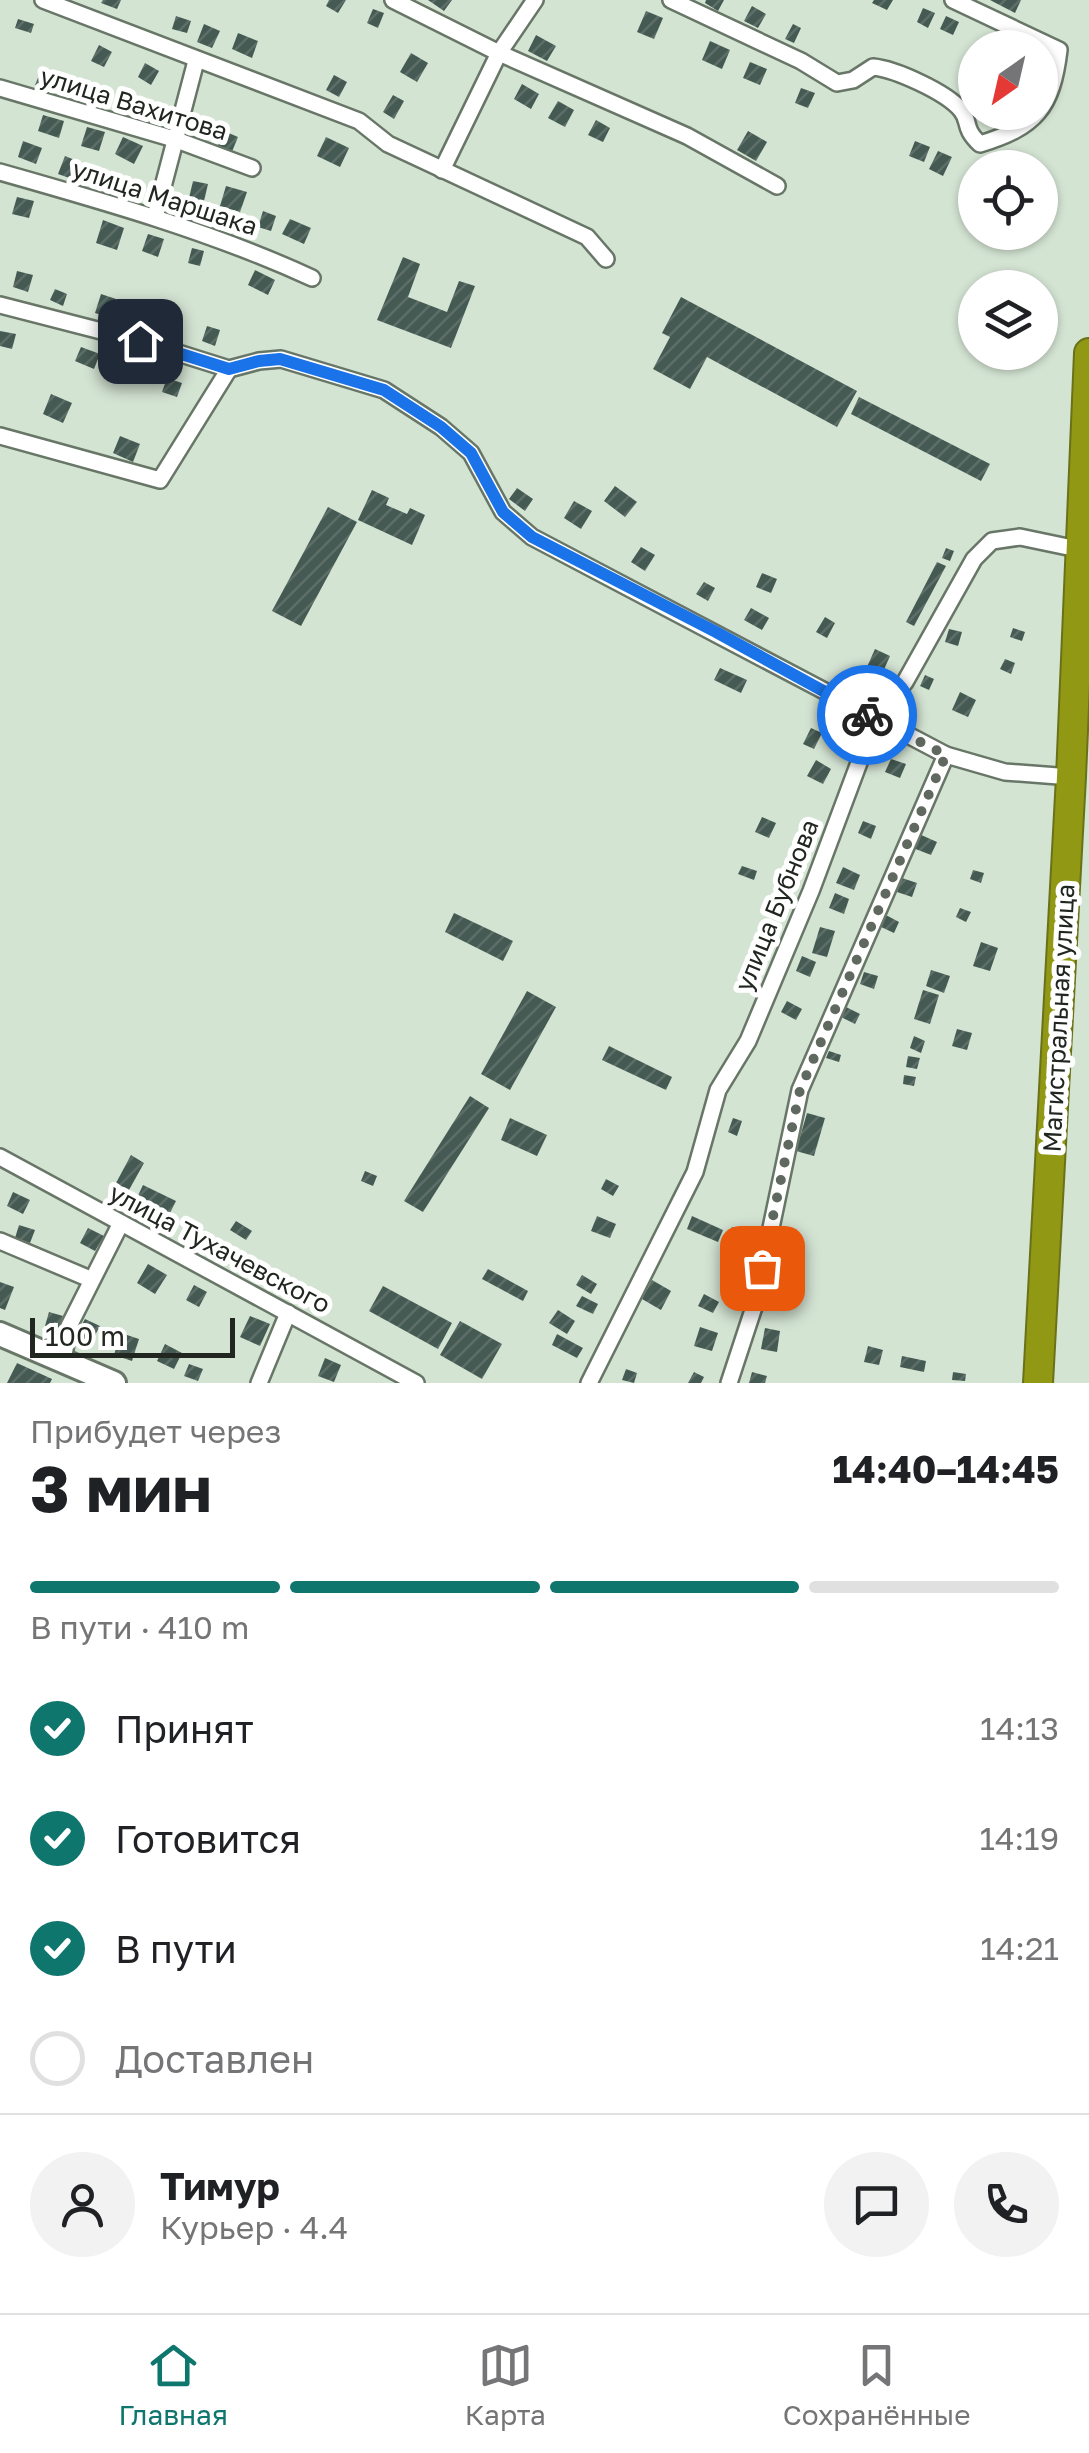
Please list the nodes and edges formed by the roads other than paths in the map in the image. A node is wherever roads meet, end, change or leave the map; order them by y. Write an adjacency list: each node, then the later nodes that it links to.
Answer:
1 (43, 0): 7 (street)
2 (393, 0): 6 (street)
3 (534, 0): 6 (street)
4 (670, 0): 5 (street)
5 (952, 0)
6 (499, 54): 11 (street); 13 (street)
7 (196, 61): 9 (street); 11 (street)
8 (0, 88): 9 (street, улица Вахитова)
9 (174, 139): 10 (street, улица Вахитова); 14 (street)
10 (252, 168)
11 (442, 170): 15 (street)
12 (0, 172): 14 (street, улица Маршака)
13 (777, 186)
14 (155, 216): 16 (street, улица Маршака)
15 (606, 259)
16 (312, 278)
17 (0, 304): 19 (street)
18 (1089, 354): 21 (highway, Магистральная улица)
19 (229, 369): 20 (street); 22 (street)
20 (0, 436)
21 (1085, 551): 22 (street, улица Бубнова); 24 (highway, Магистральная улица)
22 (875, 720): 23 (street); 35 (street, улица Бубнова)
23 (946, 755): 24 (street); 36 (street)
24 (1077, 763): 37 (highway, Магистральная улица)
25 (0, 1157): 26 (street, улица Тухачевского)
26 (121, 1222): 28 (street); 29 (street, улица Тухачевского)
27 (0, 1241): 28 (street)
28 (90, 1279): 31 (street)
29 (288, 1313): 33 (street); 34 (street, улица Тухачевского)
30 (0, 1334): 31 (street)
31 (63, 1361): 32 (street)
32 (114, 1383)
33 (259, 1383)
34 (416, 1383)
35 (589, 1383)
36 (728, 1383)
37 (1038, 1383)

